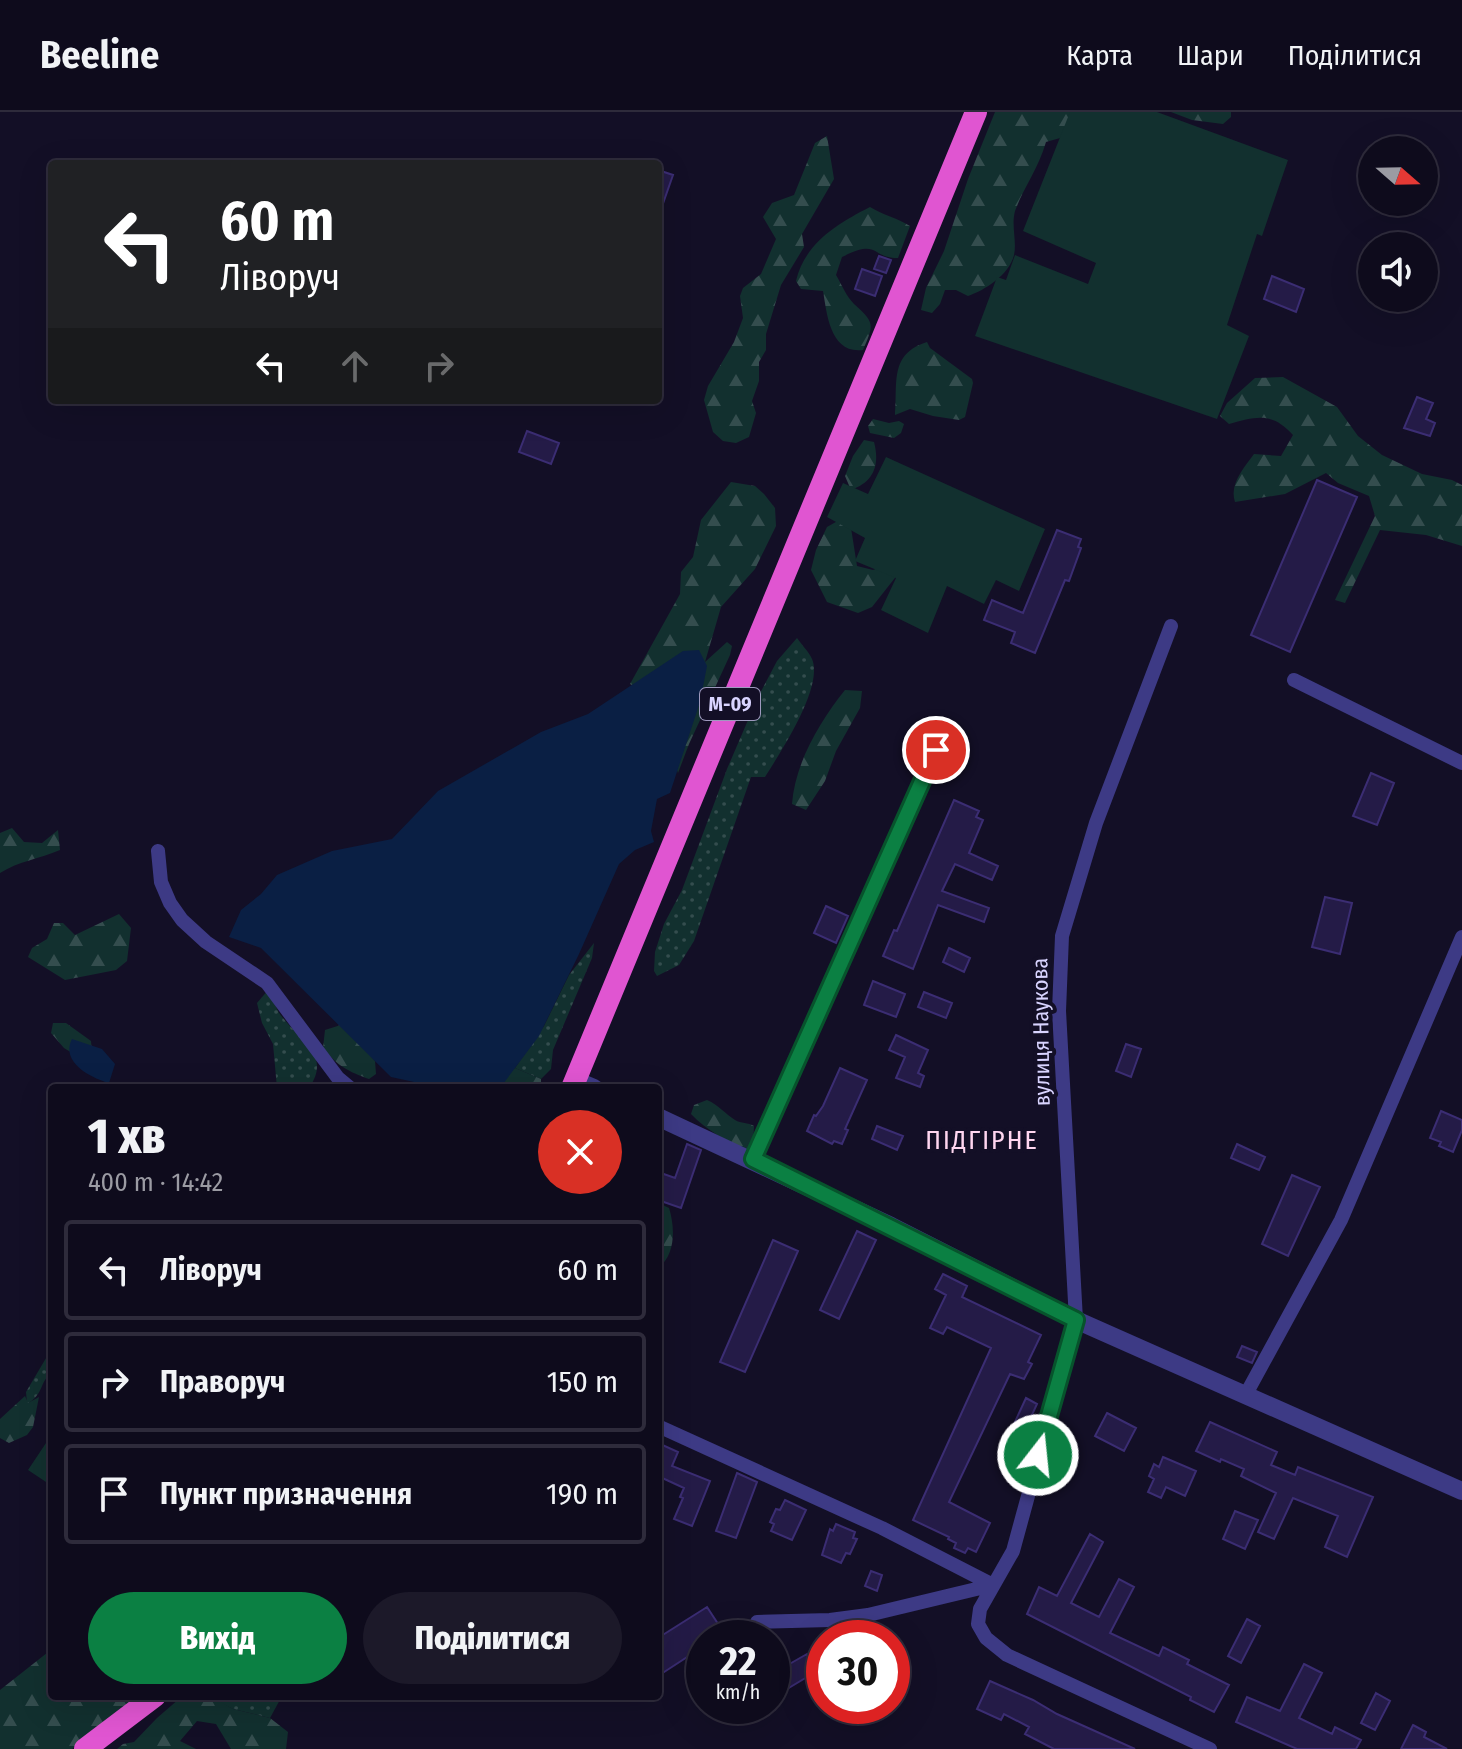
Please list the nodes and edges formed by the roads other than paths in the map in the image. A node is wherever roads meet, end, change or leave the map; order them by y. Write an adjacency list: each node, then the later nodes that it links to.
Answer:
1 (976, 112): 9 (highway, М-09)
2 (1171, 626): 12 (street, вулиця Наукова)
3 (1294, 680): 5 (street)
4 (936, 750): 11 (street)
5 (1462, 763)
6 (158, 851): 8 (street)
7 (1462, 937): 13 (street)
8 (345, 1084)
9 (580, 1084)
10 (662, 1119): 11 (street)
11 (753, 1159): 12 (street)
12 (1076, 1320): 13 (street); 16 (street, вулиця Наукова)
13 (1245, 1396): 15 (street)
14 (662, 1428): 16 (street)
15 (1462, 1491)
16 (993, 1585): 17 (street); 20 (street, вулиця Наукова)
17 (790, 1621)
18 (150, 1700): 19 (highway)
19 (85, 1749)
20 (1210, 1749)

